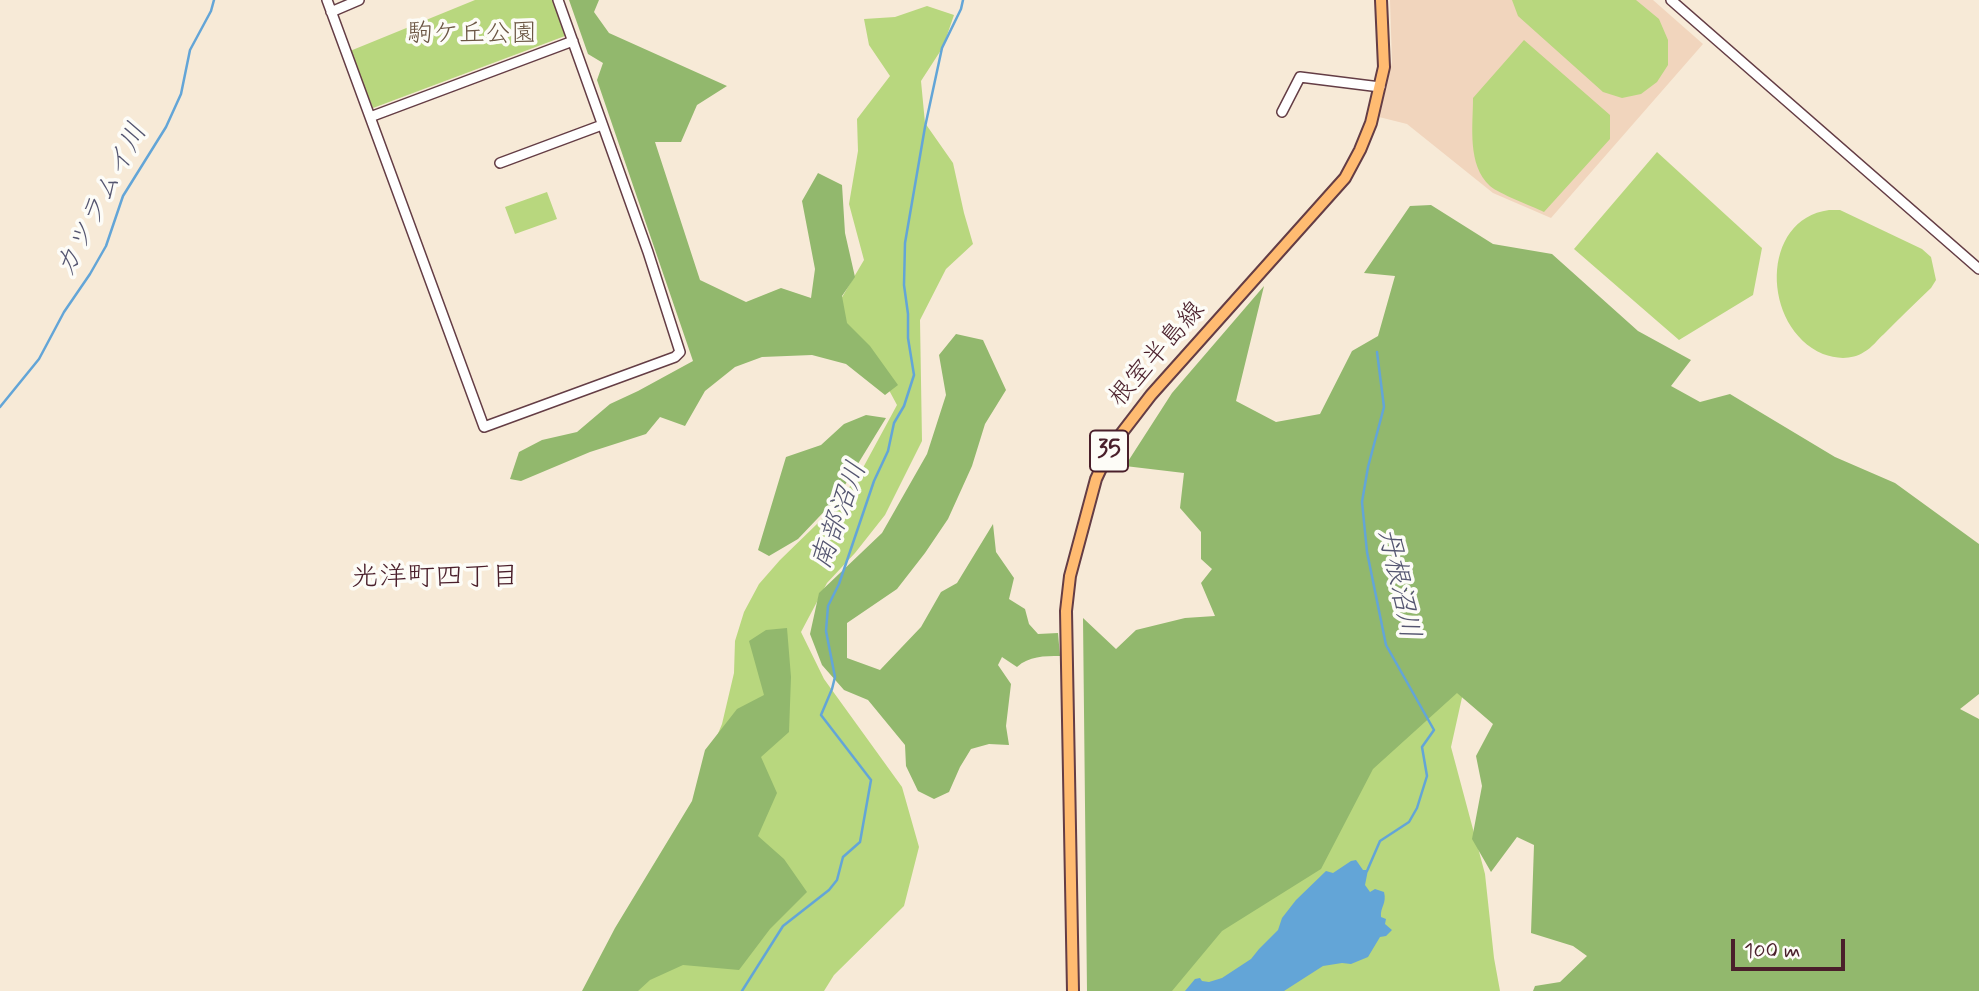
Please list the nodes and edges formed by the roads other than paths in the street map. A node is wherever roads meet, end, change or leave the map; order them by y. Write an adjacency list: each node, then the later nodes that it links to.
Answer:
1 (327, 0): 6 (street)
2 (359, 0): 6 (street)
3 (558, 0): 7 (street)
4 (1381, 0): 8 (main road, 根室半島線 / 35)
5 (1671, 0): 13 (street)
6 (331, 12): 10 (street)
7 (573, 41): 10 (street); 11 (street)
8 (1380, 87): 9 (street); 14 (main road, 根室半島線 / 35)
9 (1282, 112)
10 (370, 117): 11 (street)
11 (602, 125): 12 (street)
12 (500, 163)
13 (1979, 269)
14 (1073, 991)

